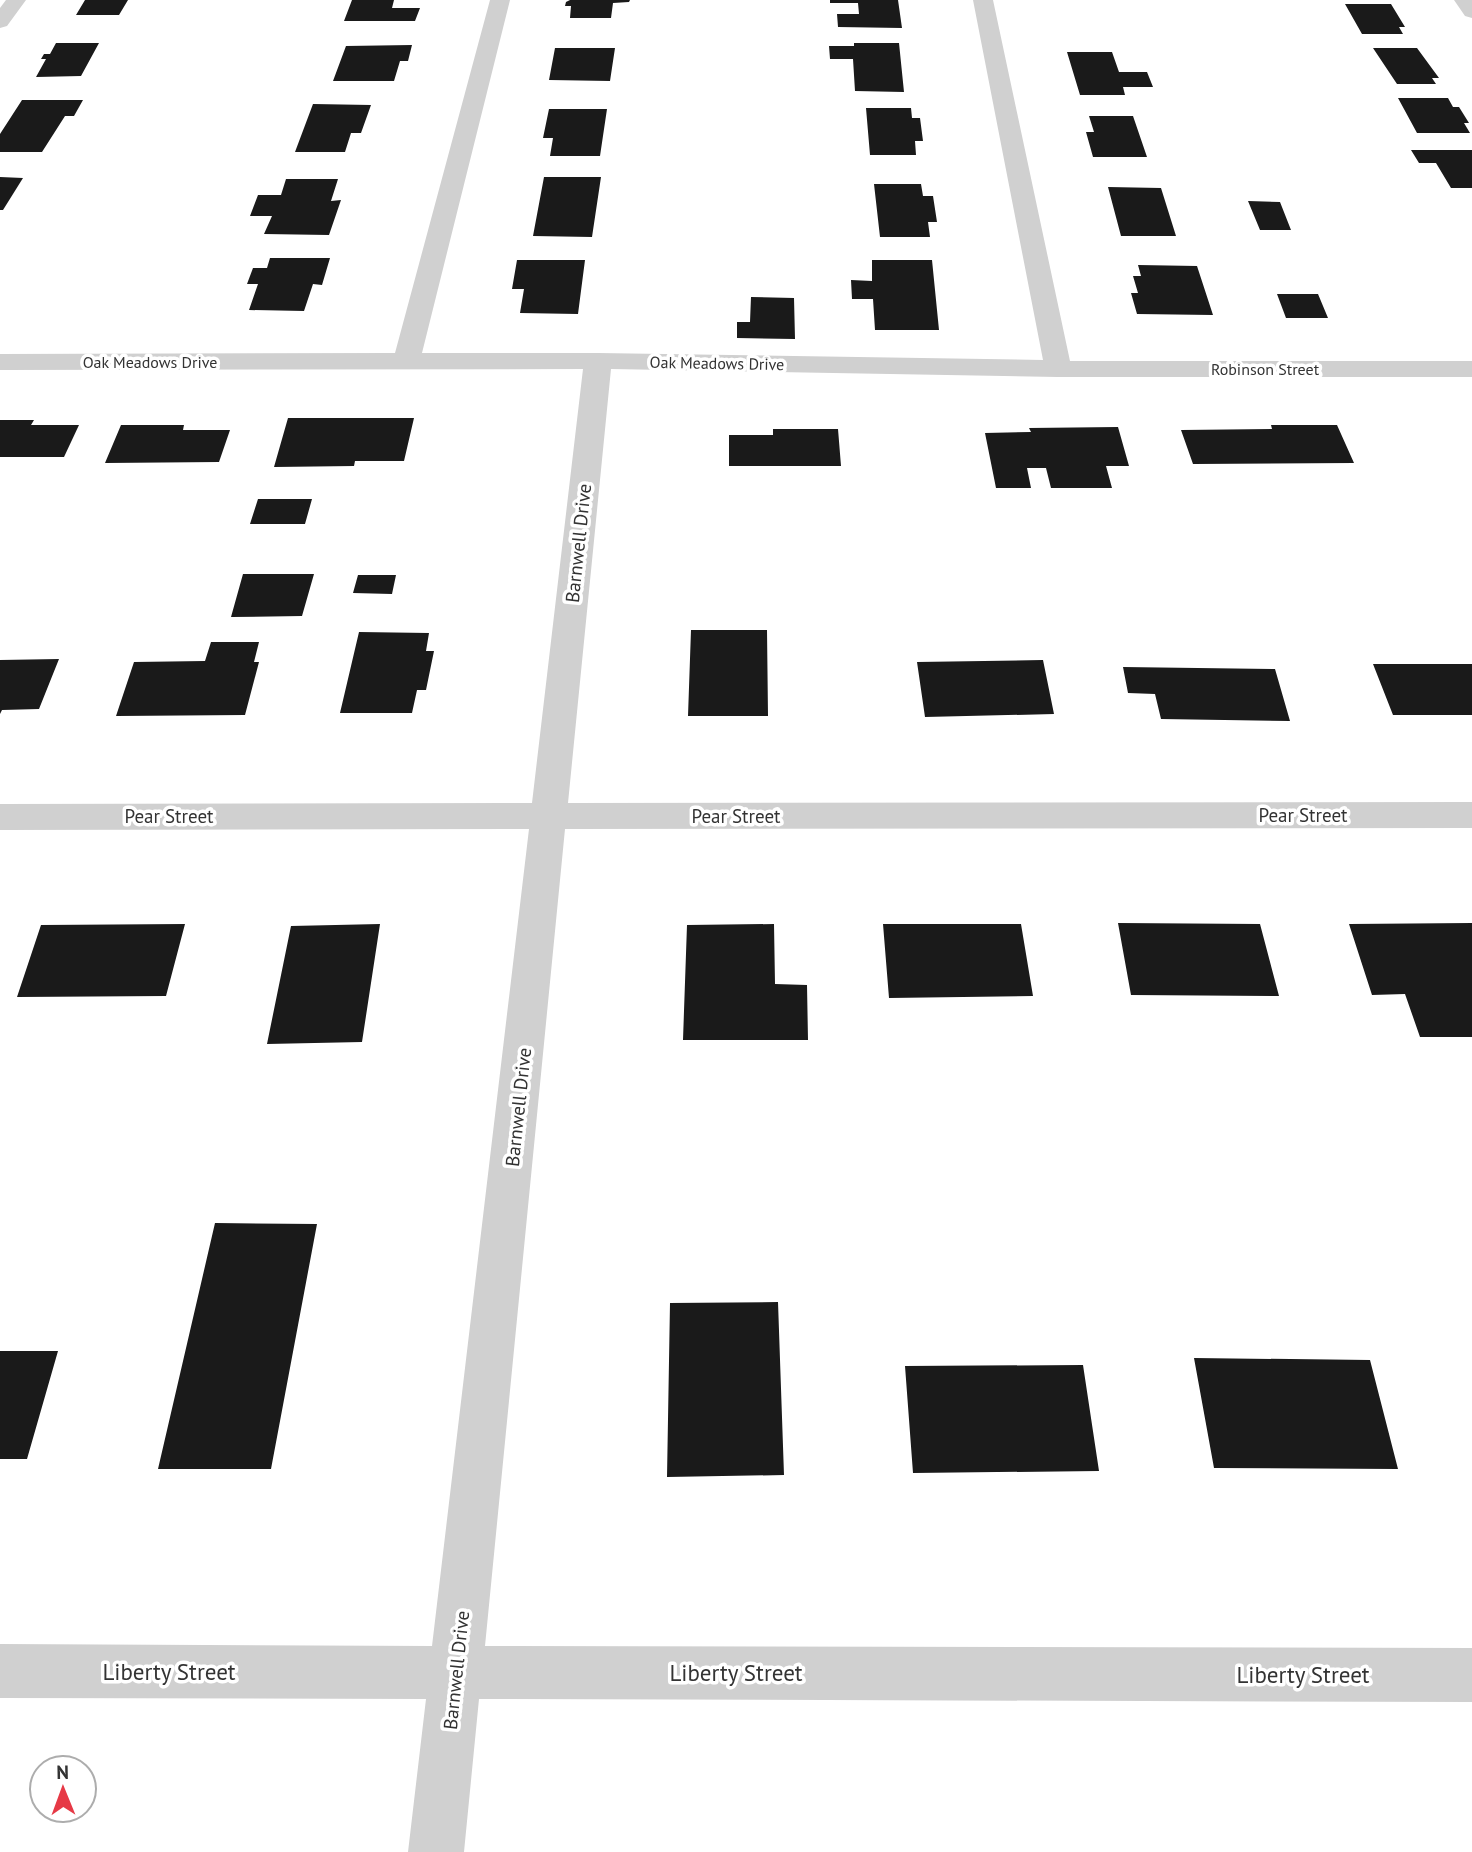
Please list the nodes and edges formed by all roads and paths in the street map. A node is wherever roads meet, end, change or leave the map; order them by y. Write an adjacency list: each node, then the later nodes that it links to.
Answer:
1 (16, 0): 6 (street)
2 (500, 0): 9 (street)
3 (983, 0): 10 (street)
4 (1464, 0): 5 (street)
5 (1472, 12)
6 (0, 22)
7 (597, 361): 9 (street, Oak Meadows Drive); 10 (street, Oak Meadows Drive); 13 (street, Barnwell Drive)
8 (0, 362): 9 (street, Oak Meadows Drive)
9 (406, 362)
10 (1058, 369): 11 (street, Robinson Street)
11 (1472, 369)
12 (1472, 815): 13 (street, Pear Street)
13 (549, 816): 14 (street, Pear Street); 16 (street, Barnwell Drive)
14 (0, 817)
15 (0, 1671): 16 (street, Liberty Street)
16 (457, 1671): 17 (street, Liberty Street); 18 (street, Barnwell Drive)
17 (1472, 1675)
18 (436, 1852)

